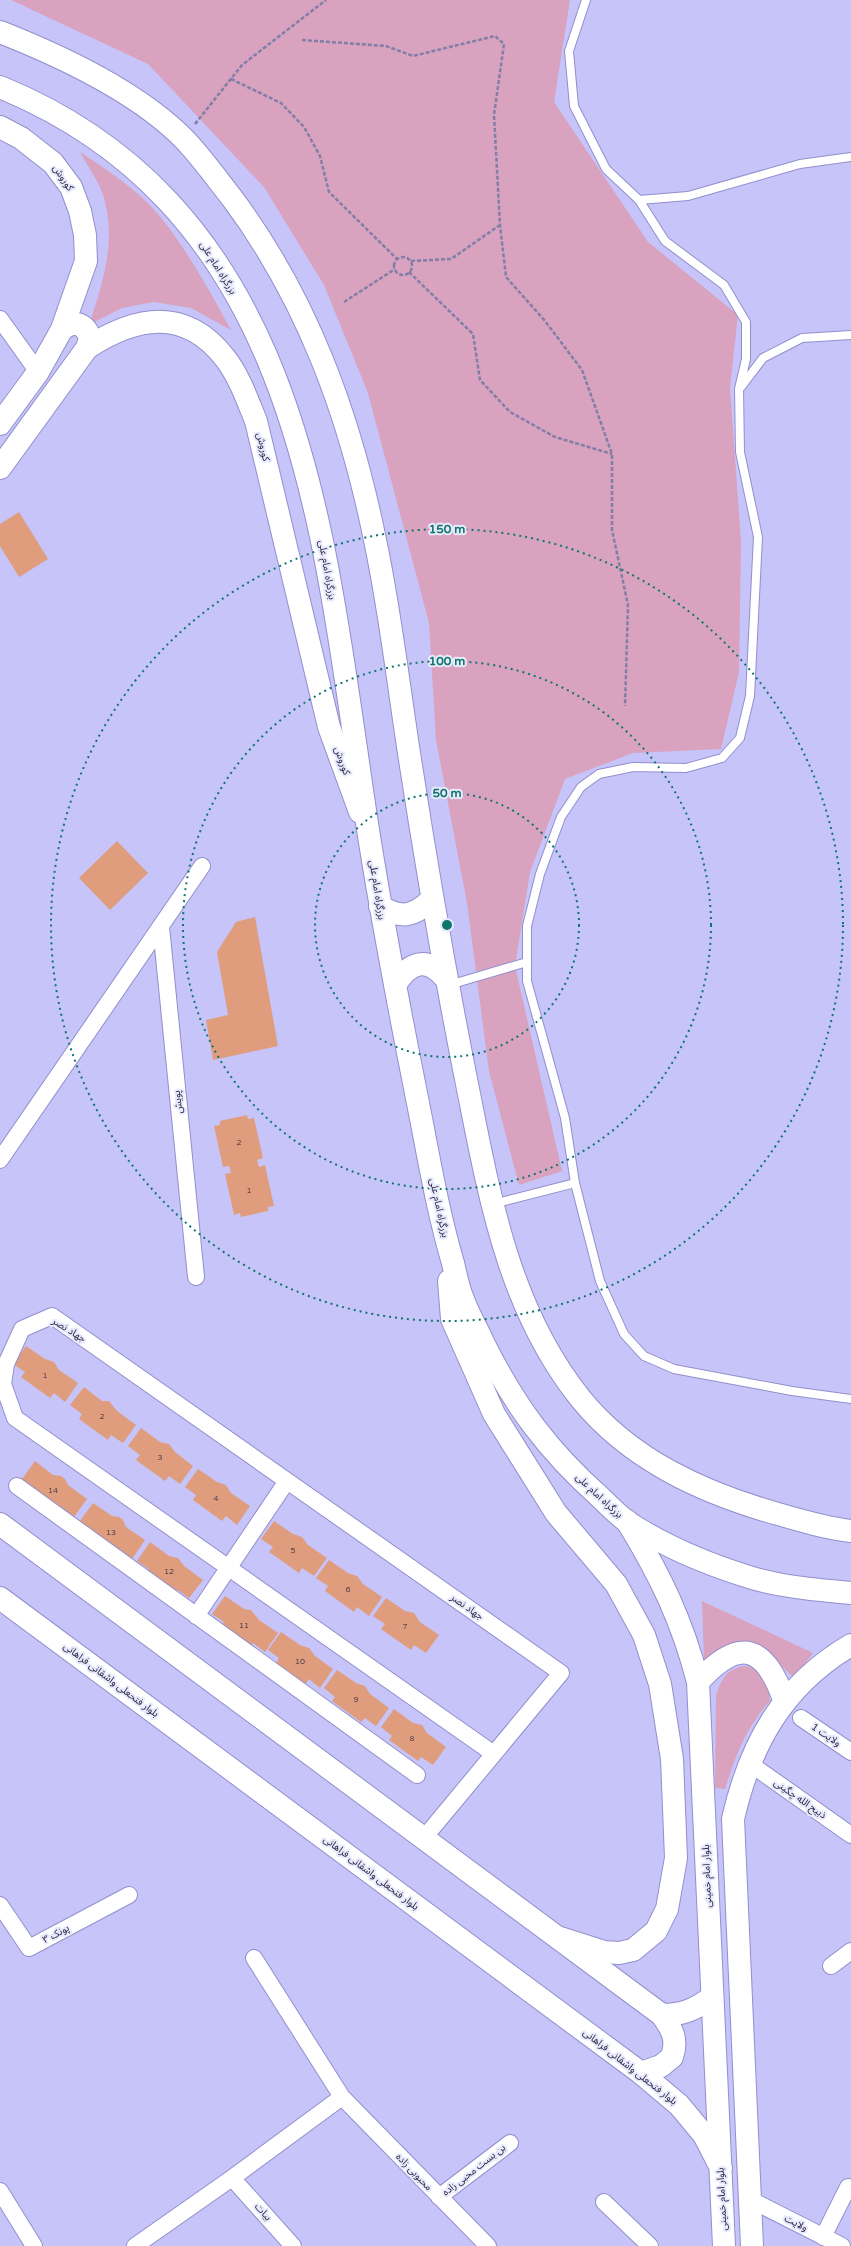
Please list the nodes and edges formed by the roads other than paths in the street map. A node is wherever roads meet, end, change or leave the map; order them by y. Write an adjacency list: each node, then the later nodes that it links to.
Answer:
1 (586, 0): 6 (lane)
2 (0, 32): 17 (main road)
3 (0, 87): 15 (main road, بزرگراه امام علی)
4 (0, 127): 8 (main road, کوروش)
5 (851, 157): 6 (lane)
6 (639, 200): 12 (lane)
7 (0, 319): 11 (street)
8 (62, 329): 10 (main road); 11 (main road, کوروش)
9 (851, 335): 12 (lane)
10 (86, 348): 14 (main road, کوروش); 15 (main road, کوروش)
11 (38, 372): 13 (main road, کوروش)
12 (740, 389): 20 (lane)
13 (0, 424)
14 (0, 468)
15 (368, 834): 18 (main road, بزرگراه امام علی)
16 (202, 866): 19 (street)
17 (432, 900): 18 (main road); 21 (main road)
18 (380, 906): 22 (main road, بزرگراه امام علی)
19 (161, 926): 23 (street); 27 (street, پویش)
20 (527, 962): 21 (lane); 24 (lane)
21 (447, 982): 22 (main road); 25 (main road)
22 (395, 985): 26 (main road, بزرگراه امام علی)
23 (0, 1160)
24 (575, 1182): 25 (lane); 28 (lane)
25 (493, 1204): 33 (main road)
26 (445, 1236): 31 (main road, بزرگراه امام علی); 50 (main road)
27 (196, 1277)
28 (851, 1399)
29 (287, 1481): 34 (street); 34 (street, جهاد نصر); 43 (street, جهاد نصر)
30 (17, 1486): 37 (street)
31 (627, 1521): 35 (main road, بزرگراه امام علی); 39 (main road, بلوار امام خمینی)
32 (0, 1524): 47 (main road)
33 (851, 1531)
34 (228, 1568): 37 (street); 43 (street, جهاد نصر)
35 (851, 1593)
36 (0, 1598): 56 (main road, بلوار فتحعلی واشقانی فراهانی)
37 (196, 1616): 45 (street)
38 (851, 1645): 40 (main road)
39 (698, 1682): 40 (main road); 54 (main road, بلوار امام خمینی)
40 (785, 1702): 44 (main road)
41 (801, 1718): 42 (street, ولایت 1)
42 (851, 1752)
43 (494, 1754): 47 (street, جهاد نصر)
44 (749, 1763): 46 (street, ذبیح الله چگینی); 64 (main road)
45 (417, 1775)
46 (851, 1835)
47 (424, 1838): 50 (main road)
48 (128, 1896): 49 (street, پونک ۳)
49 (0, 1905)
50 (560, 1938): 55 (main road)
51 (851, 1951): 53 (street)
52 (254, 1958): 57 (street, محبوبی زاده)
53 (831, 1966)
54 (712, 1997): 55 (main road); 59 (main road, بلوار امام خمینی)
55 (662, 2015): 56 (main road)
56 (641, 2073): 59 (main road, بلوار فتحعلی واشقانی فراهانی)
57 (342, 2097): 60 (street); 63 (street, محبوبی زاده)
58 (510, 2143): 63 (street, بن بست محبی زاده)
59 (720, 2168): 72 (main road, بلوار امام خمینی)
60 (232, 2178): 68 (street); 69 (street, بیات)
61 (848, 2187): 66 (street)
62 (0, 2191): 67 (street)
63 (439, 2197): 70 (street, محبوبی زاده)
64 (749, 2199): 66 (street, ولایت); 73 (main road)
65 (604, 2202): 71 (street)
66 (823, 2237): 74 (street, ولایت)
67 (34, 2246)
68 (135, 2246)
69 (293, 2246)
70 (488, 2246)
71 (650, 2246)
72 (724, 2246)
73 (752, 2246)
74 (842, 2246)

